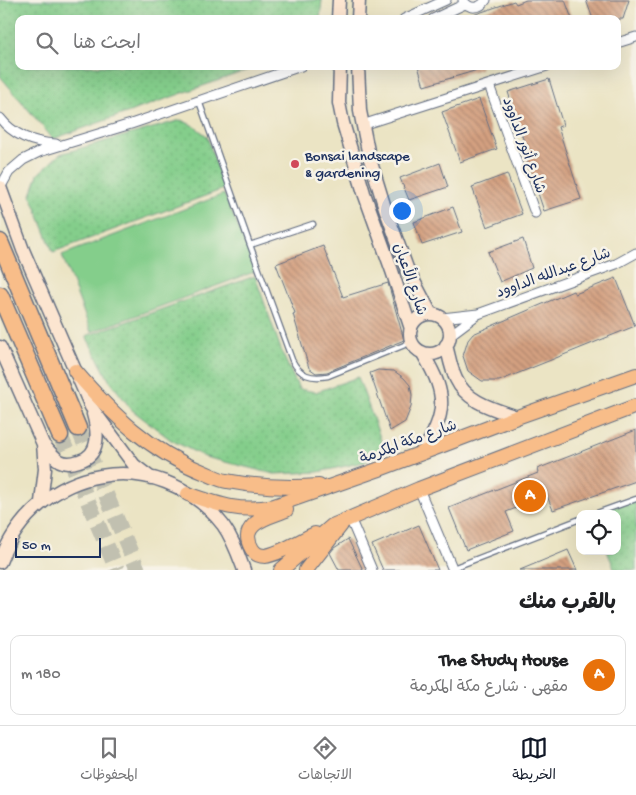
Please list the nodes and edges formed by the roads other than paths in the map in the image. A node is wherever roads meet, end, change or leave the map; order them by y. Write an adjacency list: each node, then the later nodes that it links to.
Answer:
1 (339, 0): 6 (street)
2 (359, 0): 7 (street)
3 (446, 0): 8 (street)
4 (486, 0): 5 (street)
5 (464, 2): 9 (street)
6 (338, 15)
7 (358, 15)
8 (413, 15)
9 (440, 15)
10 (636, 37): 11 (street)
11 (621, 42)
12 (289, 70): 17 (street)
13 (340, 70): 30 (street, شارع الأعيان)
14 (358, 70): 19 (street, شارع الأعيان)
15 (535, 70): 16 (street, شارع أنور الداوود)
16 (489, 85): 19 (street, شارع أنور الداوود); 22 (street, شارع أنور الداوود)
17 (199, 101): 20 (street); 25 (lane)
18 (0, 118): 20 (street)
19 (362, 124): 29 (street, شارع الأعيان)
20 (66, 143): 21 (street)
21 (0, 187): 35 (street)
22 (535, 214)
23 (313, 224): 25 (lane)
24 (0, 242): 40 (highway)
25 (250, 245): 32 (lane)
26 (636, 254): 28 (street, شارع عبدالله الداوود)
27 (0, 295): 41 (highway)
28 (478, 314): 29 (street, شارع عبدالله الداوود); 31 (street, شارع عبدالله الداوود)
29 (437, 316): 30 (street); 31 (street)
30 (411, 329): 32 (street)
31 (448, 340): 34 (street); 39 (street)
32 (412, 342): 34 (street)
33 (0, 347): 42 (street)
34 (422, 352): 43 (street)
35 (75, 371): 38 (street); 46 (main road)
36 (636, 375): 39 (main road, شارع مكة المكرمة)
37 (636, 406): 47 (main road)
38 (91, 407): 42 (street); 45 (street)
39 (517, 417): 43 (main road, شارع مكة المكرمة)
40 (78, 428)
41 (60, 435)
42 (43, 444): 50 (street)
43 (423, 453): 44 (main road, شارع مكة المكرمة)
44 (378, 470): 46 (main road, شارع مكة المكرمة); 53 (main road)
45 (151, 478): 48 (street); 50 (street)
46 (332, 485): 48 (main road, شارع مكة المكرمة)
47 (419, 489): 53 (main road); 55 (street)
48 (188, 494): 56 (street)
49 (636, 499): 51 (lane)
50 (41, 502): 54 (street)
51 (605, 510)
52 (576, 521): 55 (lane)
53 (342, 522): 57 (main road); 58 (main road); 59 (street)
54 (0, 562)
55 (453, 569)
56 (244, 570)
57 (281, 570)
58 (306, 570)
59 (372, 570)

